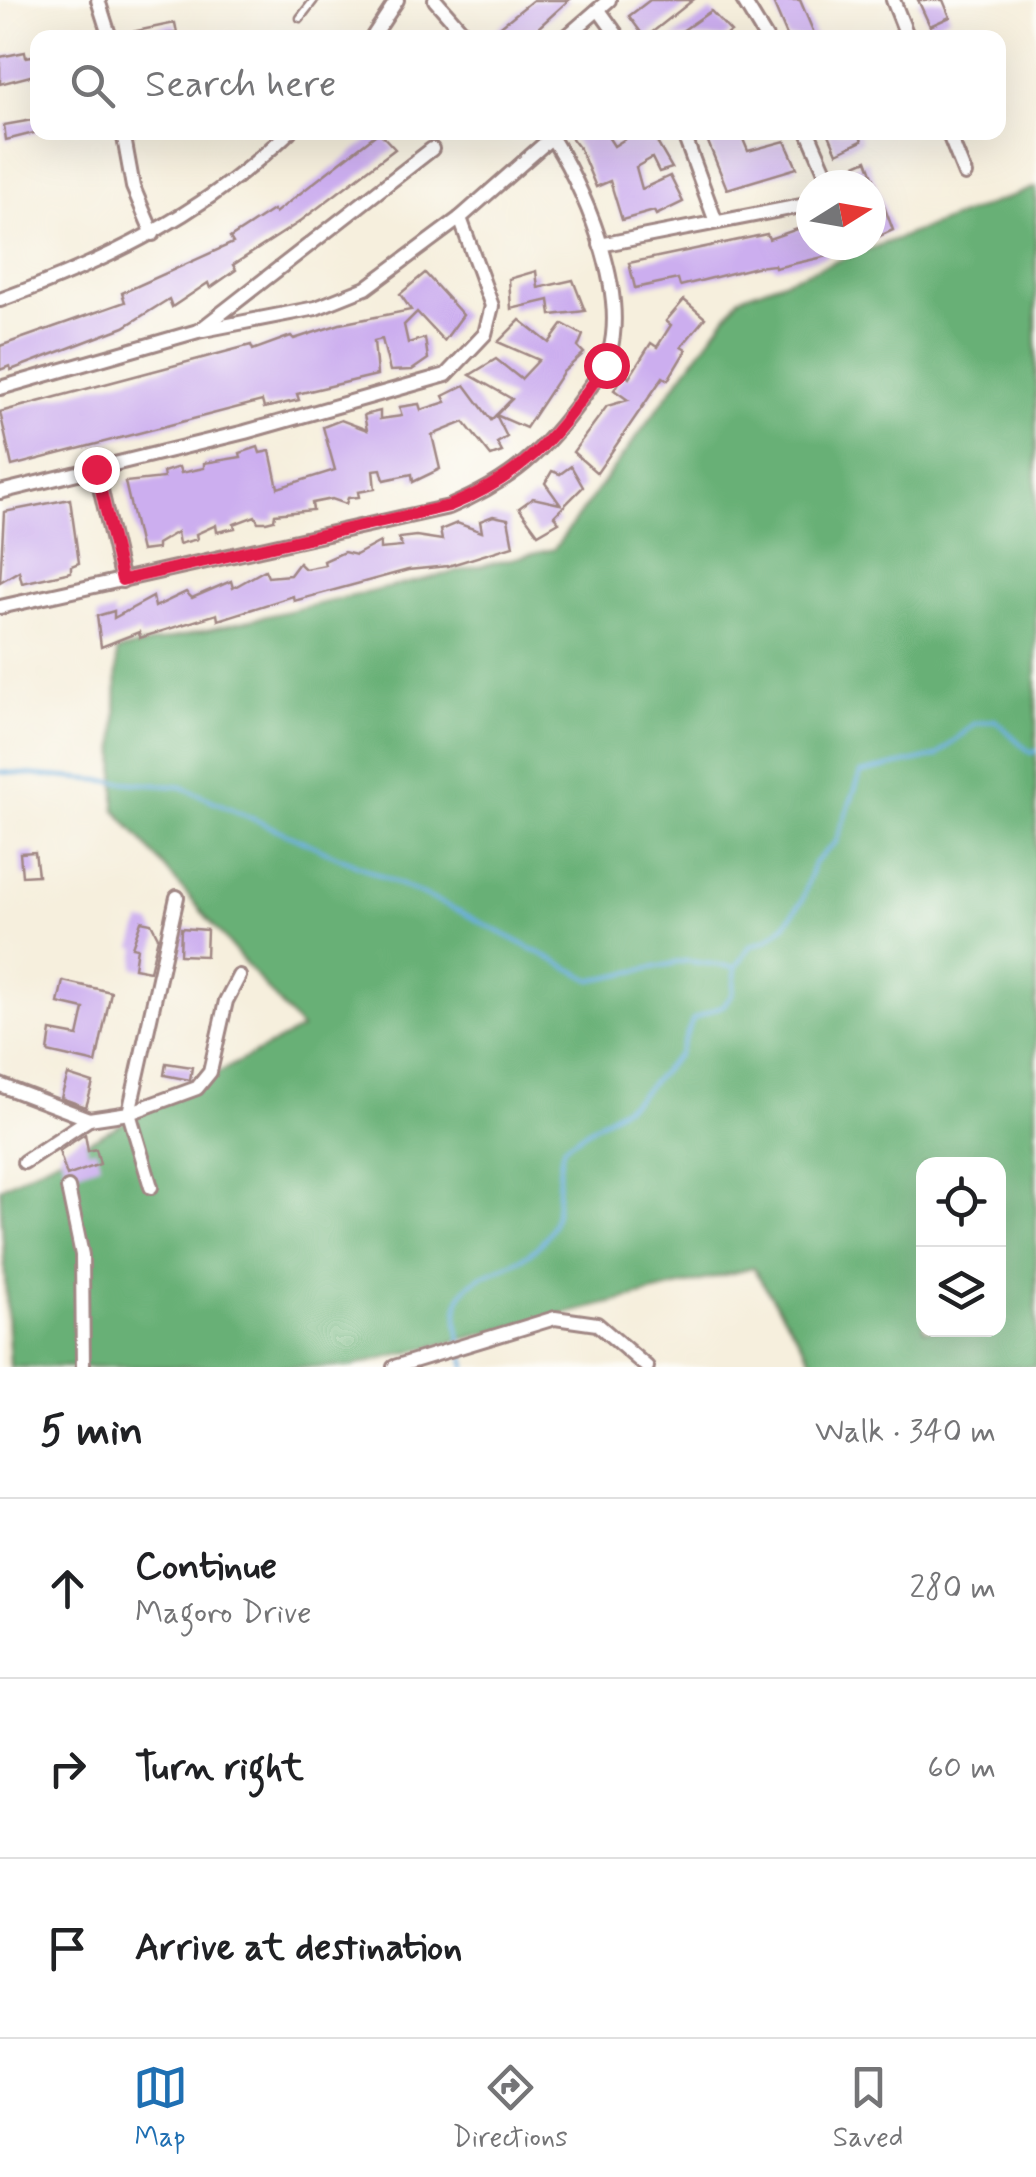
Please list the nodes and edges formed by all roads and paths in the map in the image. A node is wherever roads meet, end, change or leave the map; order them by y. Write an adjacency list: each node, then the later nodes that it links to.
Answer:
1 (98, 0): 9 (street)
2 (314, 0): 8 (lane)
3 (398, 0): 10 (street)
4 (434, 0): 11 (street)
5 (743, 0): 14 (street)
6 (893, 0): 15 (street)
7 (604, 5): 12 (street); 13 (street)
8 (300, 18)
9 (107, 30)
10 (377, 30)
11 (461, 30)
12 (574, 30)
13 (615, 30)
14 (761, 30)
15 (905, 30)
16 (124, 140): 29 (street)
17 (281, 140): 29 (street)
18 (545, 140): 27 (street)
19 (553, 140): 30 (street)
20 (686, 140): 28 (street)
21 (811, 140): 24 (street)
22 (951, 140): 25 (street)
23 (432, 148): 32 (street)
24 (824, 170)
25 (965, 174)
26 (796, 207): 28 (street)
27 (460, 218): 32 (street); 34 (street)
28 (716, 222): 30 (street)
29 (153, 234): 31 (street)
30 (600, 245): 36 (street)
31 (0, 300)
32 (198, 331): 33 (street)
33 (0, 388)
34 (96, 469): 35 (street); 36 (street)
35 (0, 492)
36 (122, 580): 37 (street)
37 (0, 607)
38 (177, 898): 41 (street)
39 (240, 976): 41 (street)
40 (0, 1085): 42 (street)
41 (129, 1113): 42 (street); 44 (street)
42 (89, 1118): 43 (street)
43 (24, 1162)
44 (151, 1186)
45 (68, 1188): 46 (street)
46 (83, 1367)
47 (394, 1367): 48 (street)
48 (647, 1367)

